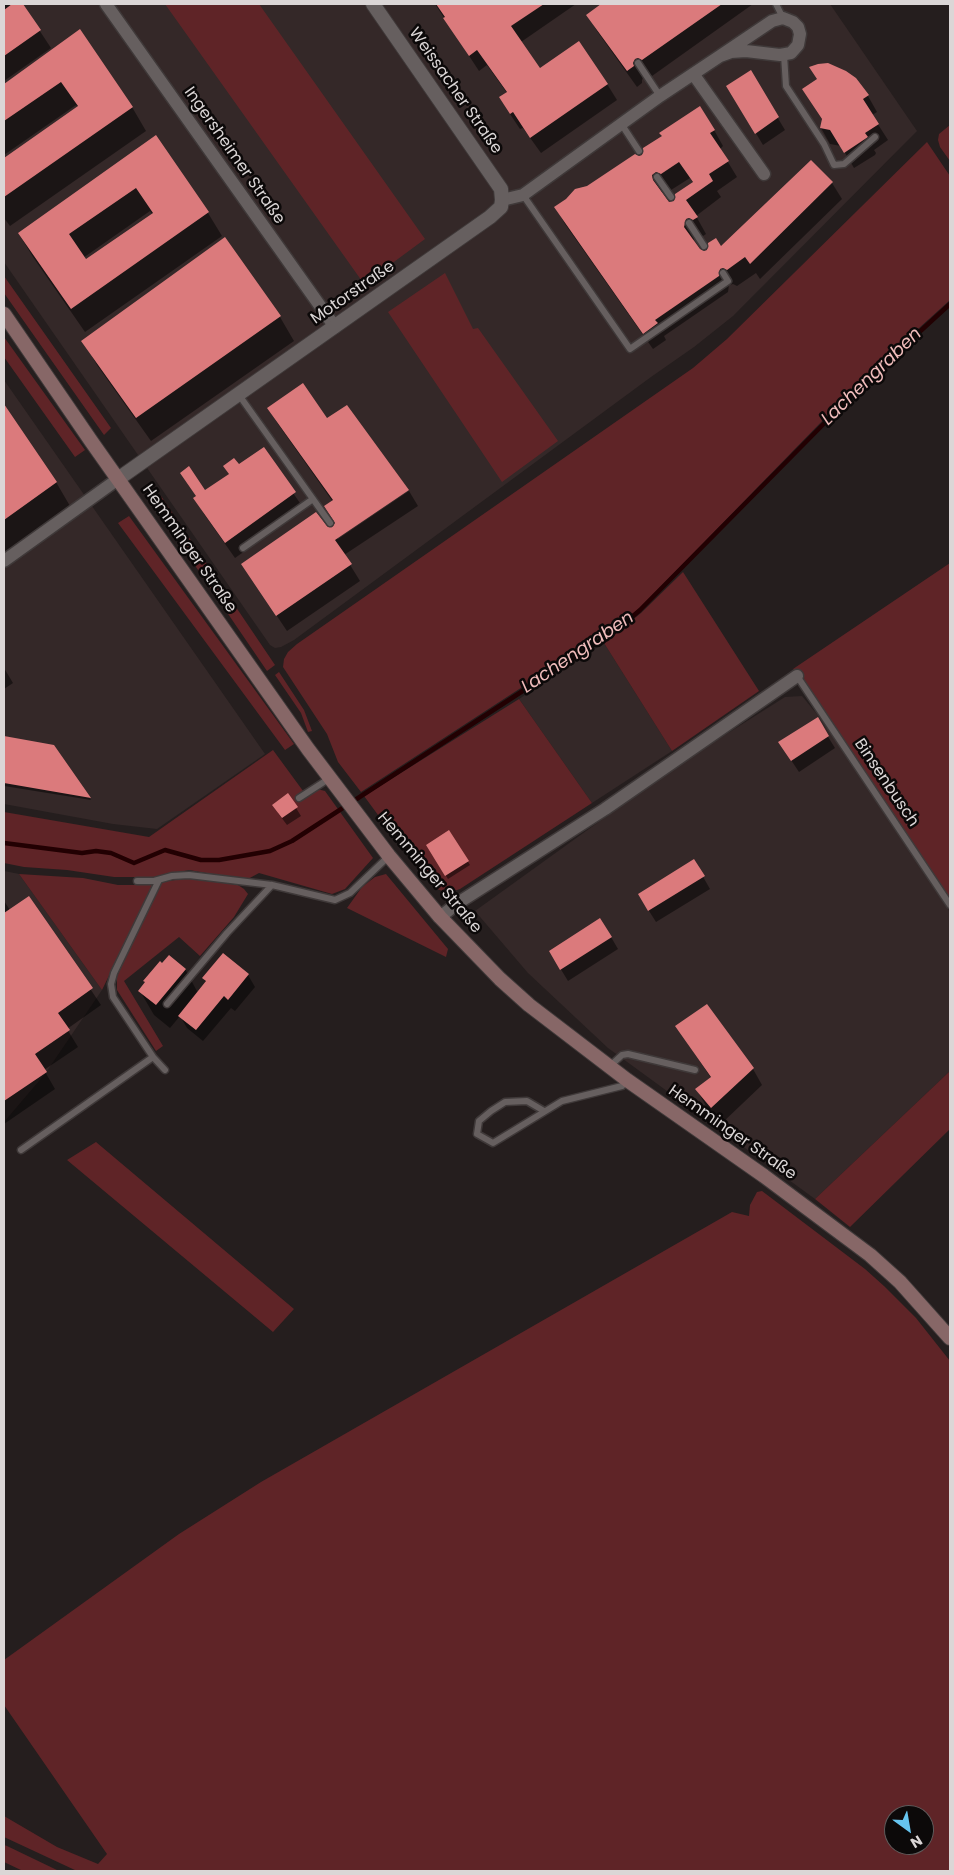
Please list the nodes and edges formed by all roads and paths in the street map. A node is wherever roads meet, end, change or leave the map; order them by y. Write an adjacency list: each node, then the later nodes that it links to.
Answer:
1 (106, 4): 22 (street, Ingersheimer Straße)
2 (373, 4): 17 (street, Weissacher Straße)
3 (776, 4): 4 (lane)
4 (783, 18): 5 (street); 6 (street)
5 (784, 55): 6 (street); 11 (lane)
6 (720, 56): 8 (street)
7 (638, 63): 9 (lane)
8 (694, 75): 9 (street); 13 (street)
9 (660, 96): 10 (street)
10 (622, 125): 12 (lane); 15 (street)
11 (875, 136)
12 (639, 151)
13 (764, 174)
14 (657, 177): 16 (lane)
15 (523, 195): 17 (street); 20 (lane)
16 (671, 197)
17 (502, 200): 22 (street, Motorstraße)
18 (689, 223): 19 (lane)
19 (704, 246)
20 (723, 273)
21 (4, 314): 24 (main road, Hemminger Straße)
22 (336, 327): 23 (street, Motorstraße)
23 (239, 395): 24 (street, Motorstraße); 25 (lane)
24 (118, 479): 28 (street, Motorstraße); 30 (main road, Hemminger Straße)
25 (313, 499): 26 (lane); 27 (lane)
26 (330, 524)
27 (242, 548)
28 (4, 561)
29 (797, 676): 36 (lane, Binsenbusch); 37 (street)
30 (334, 783): 31 (lane); 32 (main road, Hemminger Straße)
31 (299, 798)
32 (389, 856): 35 (lane); 37 (main road, Hemminger Straße)
33 (159, 880): 34 (lane); 35 (lane); 39 (lane)
34 (137, 881)
35 (272, 884): 38 (lane)
36 (950, 905)
37 (440, 918): 40 (main road, Hemminger Straße)
38 (167, 1004)
39 (153, 1057): 41 (lane); 45 (lane)
40 (610, 1067): 42 (lane); 43 (main road, Hemminger Straße)
41 (165, 1070)
42 (695, 1070)
43 (627, 1080): 44 (lane); 46 (main road, Hemminger Straße)
44 (544, 1111): 44 (lane)
45 (21, 1150)
46 (950, 1338)

